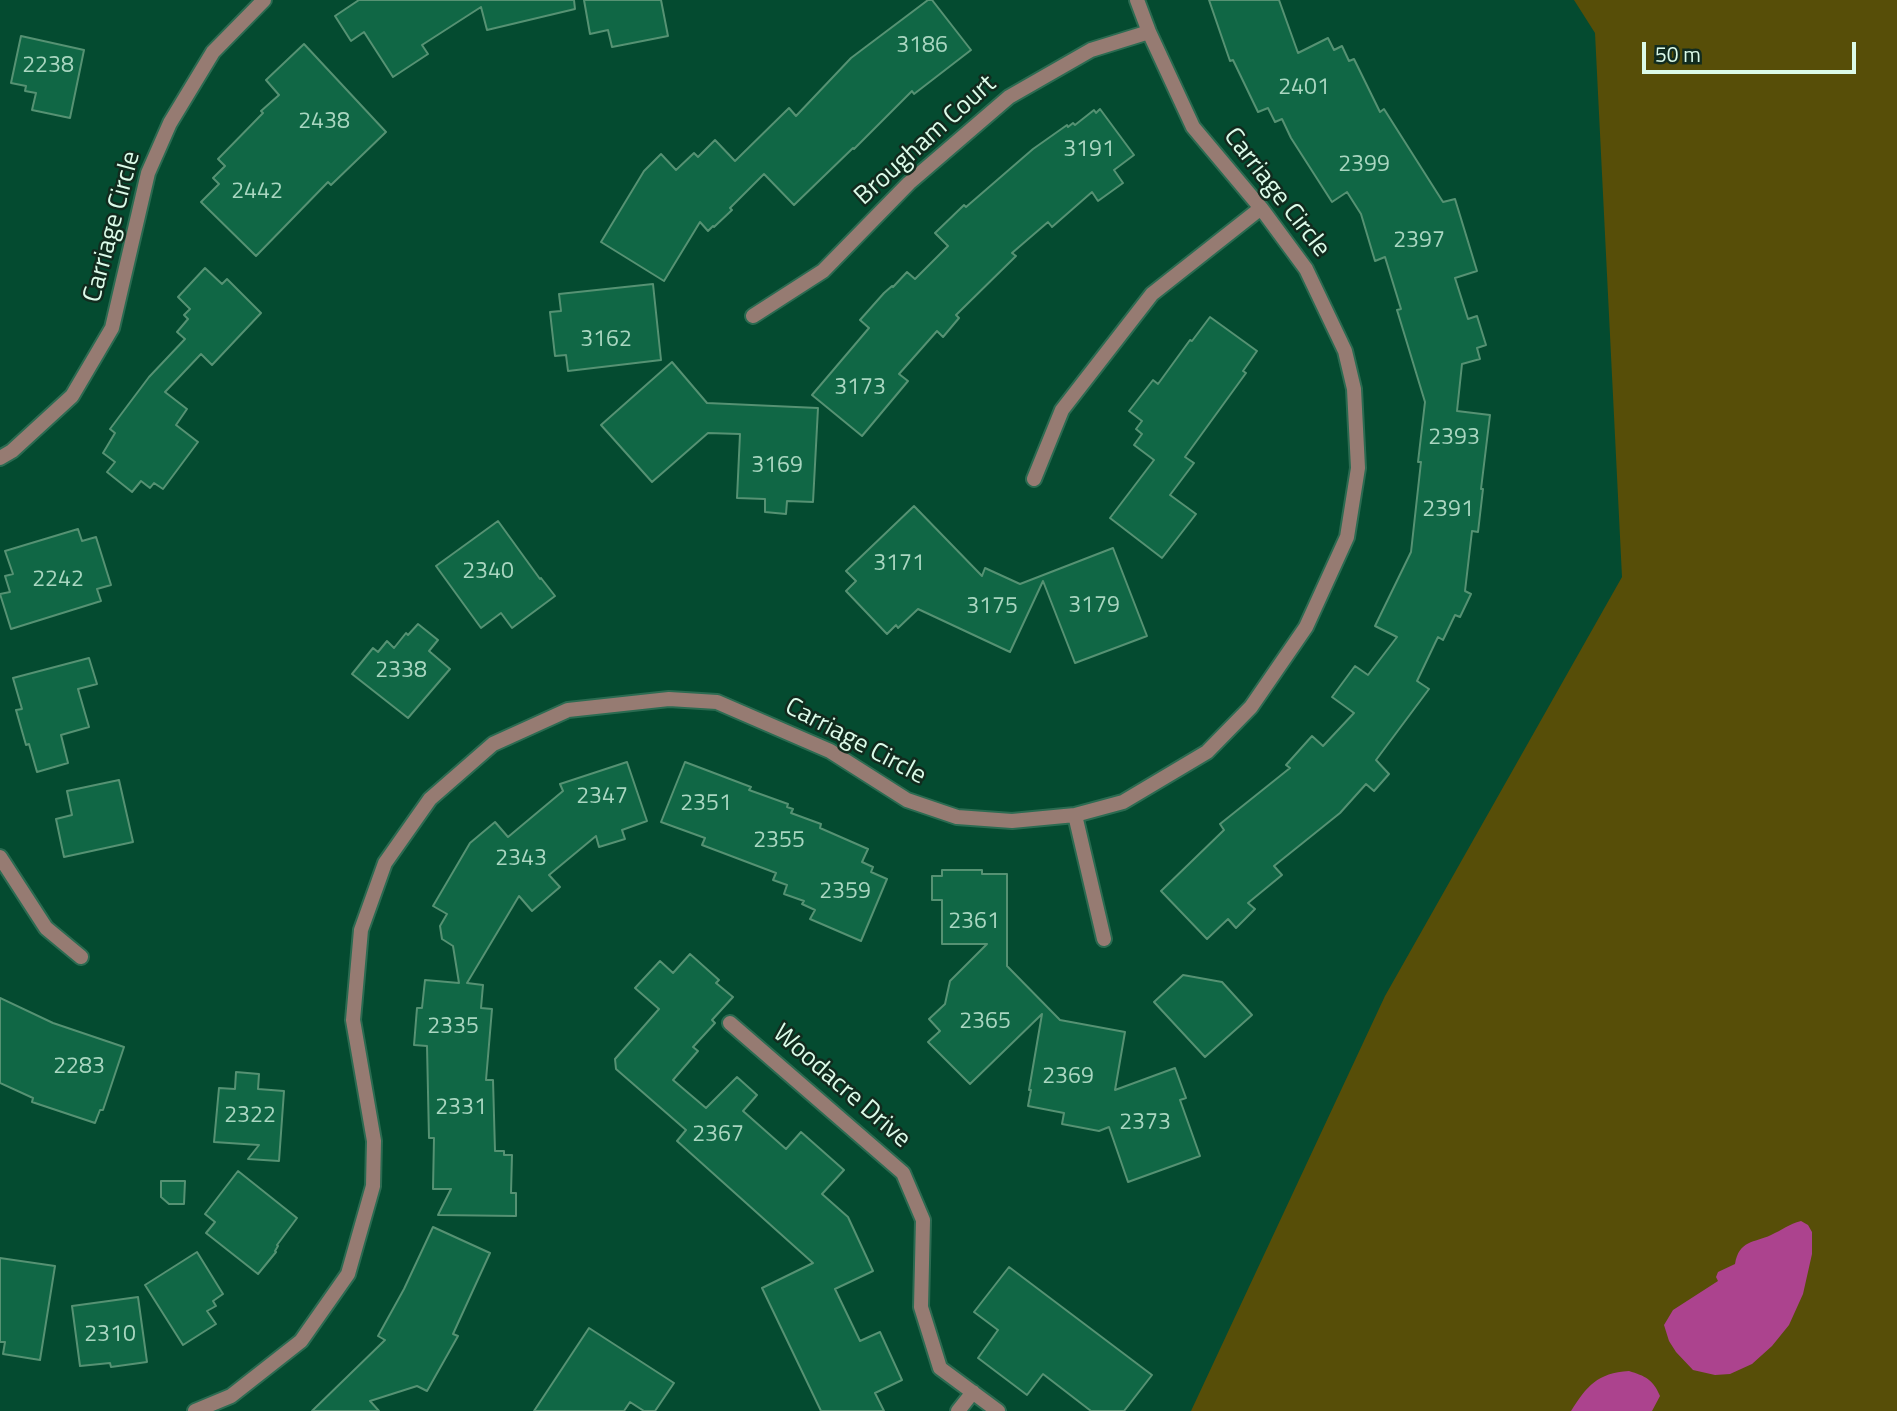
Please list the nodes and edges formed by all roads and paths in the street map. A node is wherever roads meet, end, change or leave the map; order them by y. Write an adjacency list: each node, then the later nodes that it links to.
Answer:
1 (264, 0): 6 (street, Carriage Circle)
2 (1137, 0): 3 (street, Carriage Circle)
3 (1150, 32): 4 (street, Carriage Circle); 5 (street, Brougham Court)
4 (1261, 208): 7 (street); 8 (street, Carriage Circle)
5 (753, 316)
6 (0, 458)
7 (1034, 479)
8 (1075, 815): 10 (street); 14 (street, Carriage Circle)
9 (0, 858): 11 (street)
10 (1104, 939)
11 (81, 957)
12 (730, 1023): 13 (street, Woodacre Drive)
13 (973, 1391): 15 (street); 16 (street, Woodacre Drive)
14 (195, 1411)
15 (958, 1411)
16 (998, 1411)

